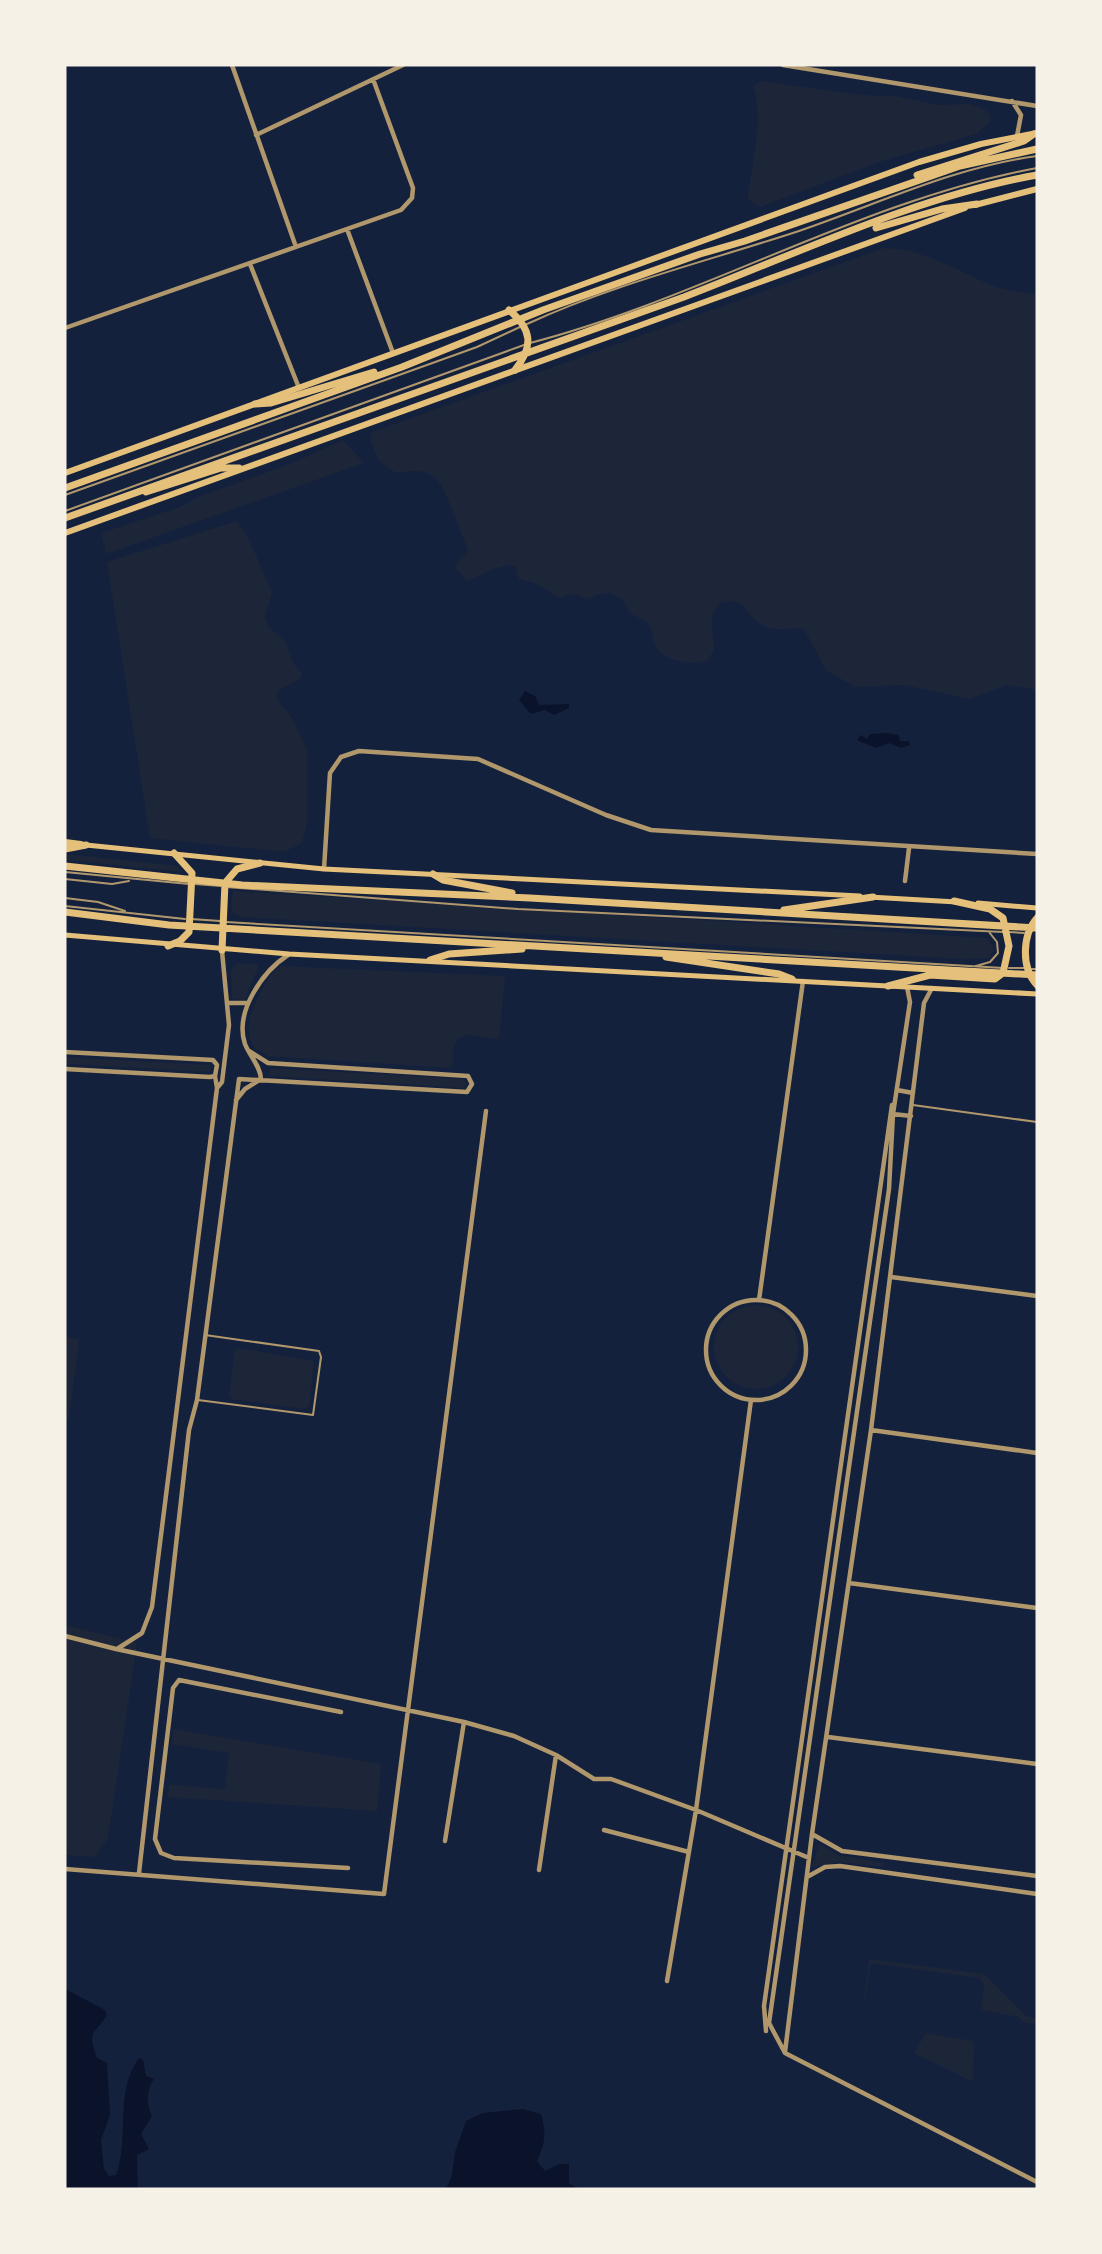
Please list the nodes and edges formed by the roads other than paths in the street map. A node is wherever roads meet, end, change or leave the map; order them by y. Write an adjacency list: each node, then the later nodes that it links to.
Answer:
1 (232, 65): 8 (street)
2 (403, 65): 4 (street)
3 (783, 65): 5 (street)
4 (373, 79): 8 (street); 17 (street)
5 (1011, 101): 6 (street); 9 (street)
6 (1037, 106)
7 (1036, 133): 9 (main road); 16 (highway)
8 (256, 135): 19 (street)
9 (1017, 136): 21 (main road)
10 (1037, 149): 16 (highway)
11 (1037, 156): 22 (lane)
12 (1037, 168): 24 (lane)
13 (1037, 175): 18 (highway)
14 (1037, 189): 15 (main road)
15 (978, 204): 18 (highway); 27 (main road)
16 (804, 221): 22 (highway)
17 (347, 229): 19 (street); 25 (street)
18 (855, 232): 24 (highway)
19 (296, 247): 20 (street)
20 (250, 264): 23 (street); 28 (street)
21 (509, 310): 22 (highway); 25 (main road)
22 (523, 322): 24 (highway); 26 (highway); 33 (lane)
23 (65, 328)
24 (528, 347): 27 (highway); 34 (highway); 35 (lane)
25 (393, 353): 28 (main road)
26 (402, 367): 29 (highway); 32 (highway)
27 (515, 370): 30 (main road)
28 (299, 388): 29 (main road)
29 (255, 404): 31 (main road)
30 (239, 468): 34 (highway); 37 (main road)
31 (65, 473)
32 (65, 488)
33 (65, 495)
34 (118, 498): 36 (highway)
35 (65, 511)
36 (65, 518)
37 (65, 533)
38 (65, 842): 39 (main road)
39 (86, 845): 41 (highway); 42 (main road)
40 (909, 848): 43 (street); 46 (street); 51 (street)
41 (65, 849)
42 (174, 853): 44 (main road); 52 (highway)
43 (1037, 854)
44 (260, 863): 46 (main road); 53 (highway)
45 (65, 866): 52 (highway)
46 (324, 869): 48 (main road)
47 (65, 872): 50 (lane)
48 (433, 874): 54 (main road); 56 (highway)
49 (65, 879): 50 (lane)
50 (133, 880): 52 (lane)
51 (905, 881)
52 (192, 882): 53 (highway); 64 (highway)
53 (225, 885): 56 (highway); 65 (highway); 67 (lane)
54 (873, 897): 57 (main road); 62 (highway)
55 (65, 898): 61 (lane)
56 (530, 898): 62 (highway)
57 (954, 901): 59 (main road); 66 (highway)
58 (65, 906): 61 (lane)
59 (1037, 908)
60 (65, 912): 64 (highway)
61 (131, 912): 64 (lane)
62 (769, 912): 66 (highway)
63 (1037, 918): 68 (highway)
64 (191, 923): 65 (highway); 70 (highway)
65 (222, 925): 71 (highway); 72 (highway); 76 (lane)
66 (1007, 929): 67 (lane); 68 (highway); 78 (highway)
67 (988, 931): 76 (lane)
68 (1034, 931): 79 (highway)
69 (65, 935): 70 (main road)
70 (168, 946): 72 (main road)
71 (530, 947): 73 (highway); 75 (highway)
72 (222, 950): 74 (main road); 87 (street)
73 (655, 953): 78 (highway); 80 (highway)
74 (289, 954): 75 (main road); 88 (street)
75 (430, 960): 80 (main road)
76 (975, 966): 78 (lane)
77 (1037, 969): 79 (lane)
78 (1004, 971): 79 (highway); 83 (highway)
79 (1031, 973): 82 (highway)
80 (792, 979): 81 (main road)
81 (803, 980): 83 (main road); 105 (street)
82 (1037, 985)
83 (888, 986): 84 (main road)
84 (907, 987): 85 (main road); 95 (street)
85 (932, 988): 86 (main road); 96 (street)
86 (1037, 994)
87 (227, 1003): 88 (street); 94 (street)
88 (248, 1003): 89 (street)
89 (248, 1051): 93 (street); 93 (street)
90 (65, 1052): 92 (street)
91 (65, 1069): 92 (street)
92 (215, 1076): 94 (street)
93 (261, 1079): 97 (street); 97 (street)
94 (218, 1088): 114 (street)
95 (897, 1090): 96 (street); 100 (street); 128 (street)
96 (913, 1093): 98 (street)
97 (236, 1101): 106 (street)
98 (912, 1105): 101 (street); 102 (lane)
99 (486, 1111): 116 (street)
100 (893, 1114): 101 (street); 128 (street)
101 (911, 1116): 103 (street)
102 (1037, 1122)
103 (891, 1277): 104 (street); 109 (street)
104 (1037, 1296)
105 (759, 1300): 108 (street); 108 (street)
106 (205, 1335): 107 (street); 107 (lane)
107 (197, 1400): 115 (street)
108 (751, 1400): 124 (street)
109 (871, 1430): 110 (street); 111 (street)
110 (1037, 1452)
111 (849, 1583): 112 (street); 119 (street)
112 (1037, 1608)
113 (65, 1636): 114 (street)
114 (116, 1649): 115 (street)
115 (164, 1659): 116 (street); 122 (street)
116 (407, 1710): 118 (street); 134 (street)
117 (341, 1712): 123 (street)
118 (464, 1722): 120 (street); 127 (street)
119 (828, 1737): 121 (street); 126 (street)
120 (556, 1755): 124 (street); 133 (street)
121 (1037, 1764)
122 (149, 1765): 123 (street); 134 (street)
123 (163, 1770): 131 (street)
124 (696, 1810): 128 (street); 129 (street)
125 (604, 1830): 129 (street)
126 (812, 1834): 130 (street); 135 (street)
127 (445, 1841)
128 (789, 1851): 130 (street); 139 (street); 140 (street)
129 (689, 1852): 138 (street)
130 (809, 1858): 136 (street)
131 (348, 1868)
132 (65, 1869): 134 (street)
133 (539, 1870)
134 (139, 1873)
135 (1037, 1876)
136 (806, 1878): 137 (street); 140 (street)
137 (1037, 1894)
138 (667, 1980)
139 (766, 2031)
140 (785, 2053): 141 (street)
141 (1037, 2182)

